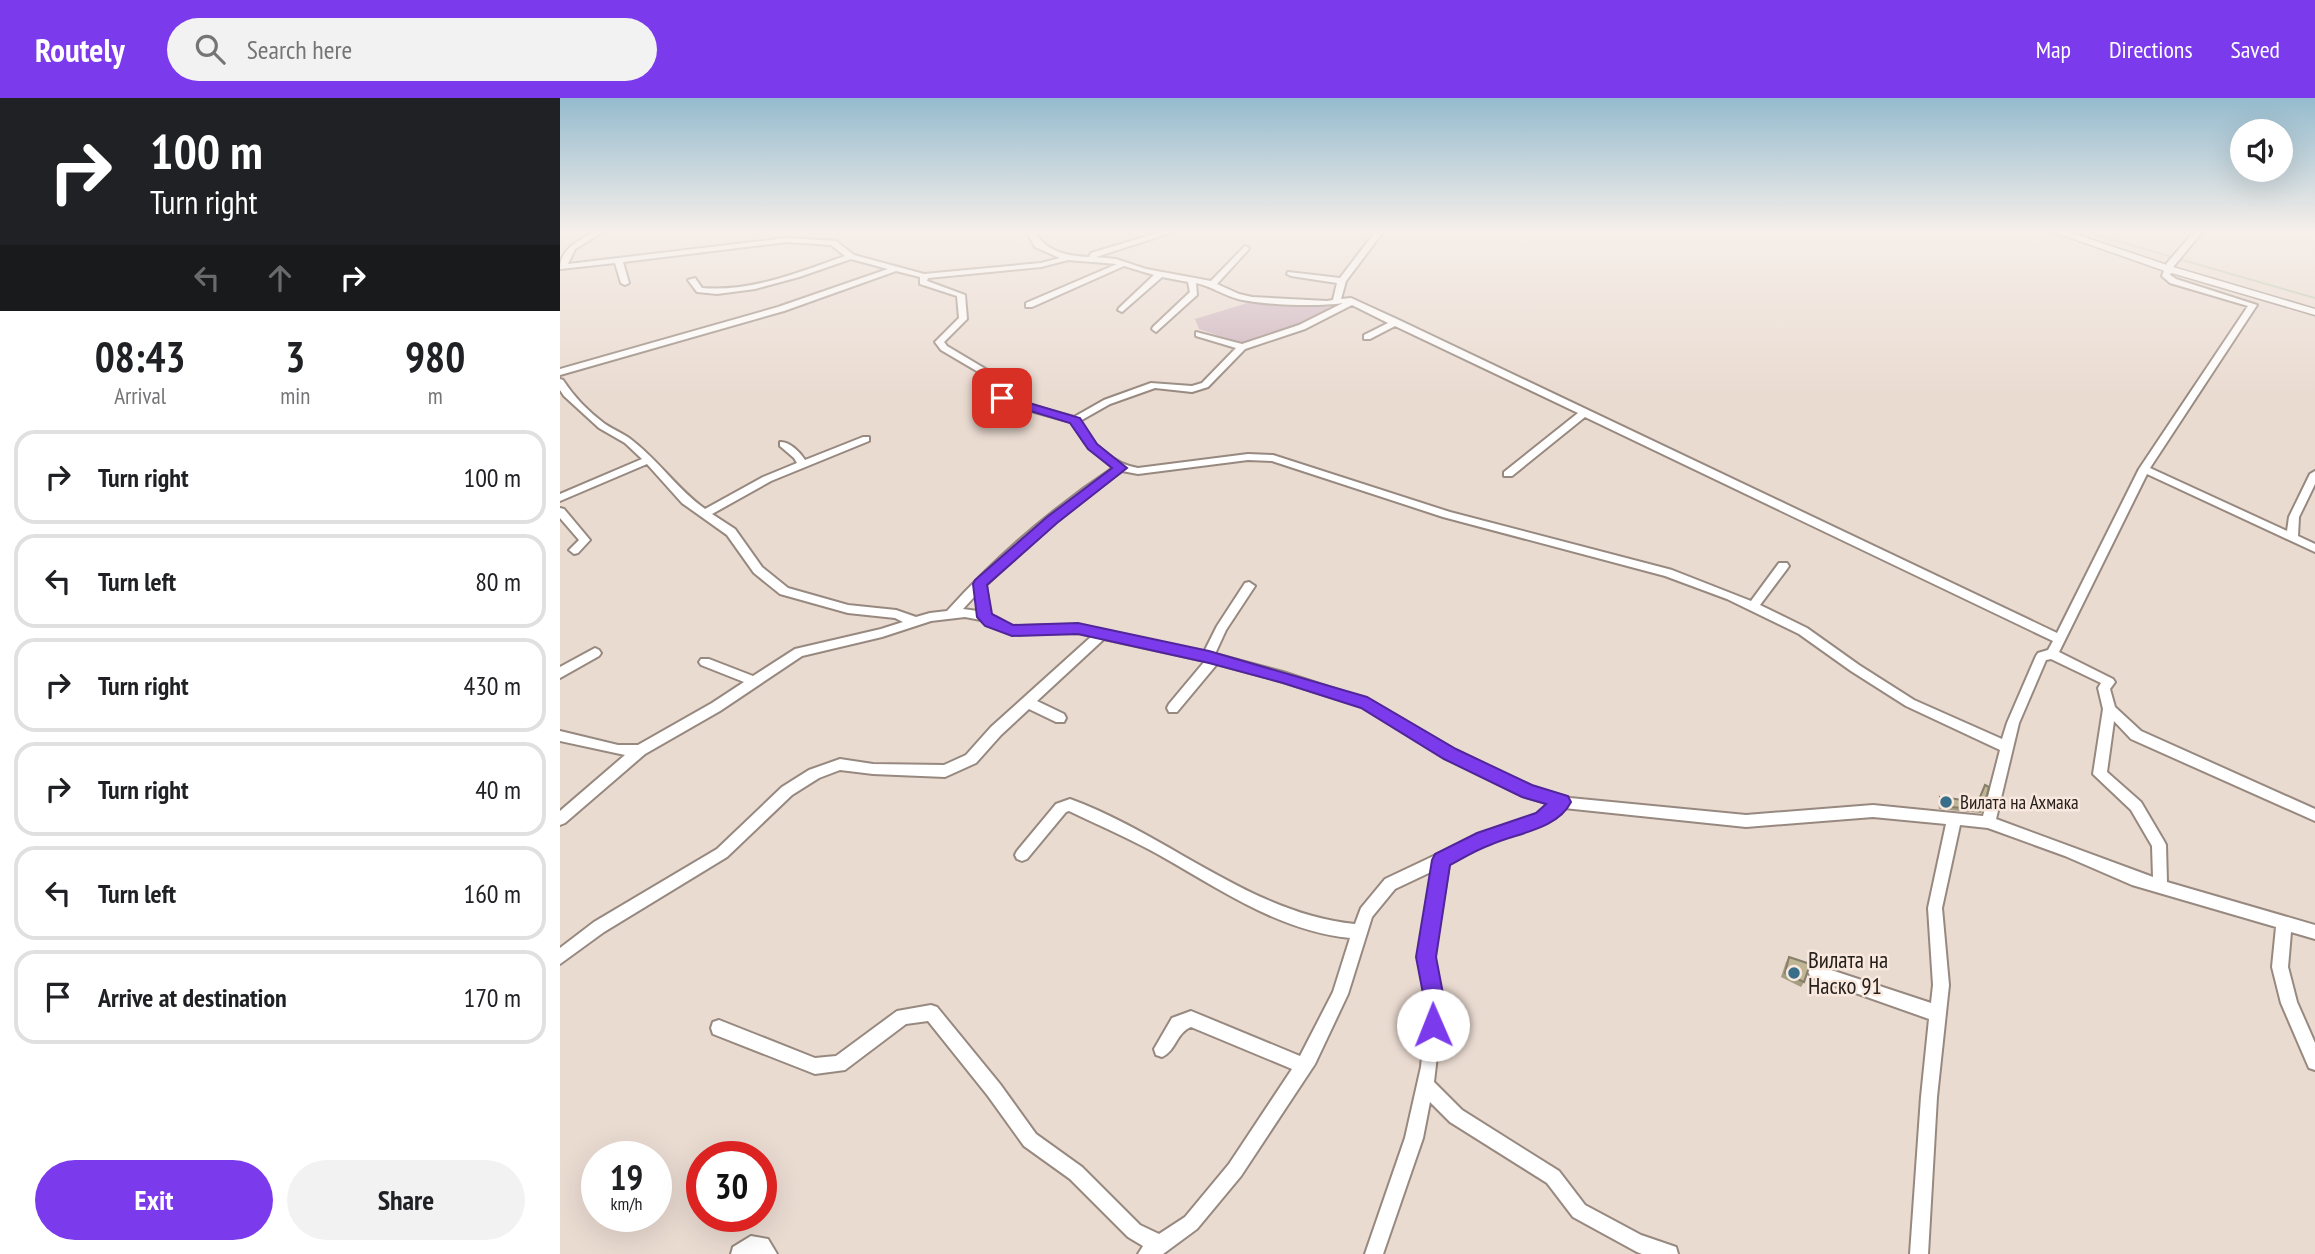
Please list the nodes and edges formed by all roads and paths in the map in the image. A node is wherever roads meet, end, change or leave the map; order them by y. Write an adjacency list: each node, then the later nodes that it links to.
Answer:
1 (697, 286): 2 (street)
2 (748, 286)
3 (847, 286): 22 (street)
4 (930, 286): 26 (street)
5 (1073, 286): 14 (street)
6 (1147, 286): 15 (street)
7 (1193, 286): 18 (street)
8 (1214, 286): 12 (street)
9 (1341, 286): 12 (street)
10 (2189, 286): 32 (street)
11 (2242, 286): 16 (main road)
12 (1336, 302): 13 (street)
13 (1352, 302): 17 (street); 21 (street)
14 (1029, 305)
15 (1122, 310)
16 (2315, 310)
17 (1396, 322): 20 (street); 25 (street)
18 (1156, 329)
19 (1199, 334): 21 (street)
20 (1367, 337)
21 (1242, 347): 26 (street)
22 (560, 372)
23 (560, 382): 24 (street)
24 (563, 393): 29 (street)
25 (1585, 412): 33 (street); 49 (street)
26 (1075, 420): 31 (street)
27 (866, 439): 30 (street)
28 (783, 444): 30 (street)
29 (648, 460): 35 (street); 37 (street)
30 (803, 465): 37 (street)
31 (1120, 468): 42 (street); 44 (street)
32 (2144, 469): 38 (street); 49 (street)
33 (1508, 474)
34 (2315, 474): 38 (street)
35 (560, 498)
36 (560, 511): 40 (street)
37 (704, 514): 47 (street)
38 (2292, 537): 39 (street)
39 (2315, 548)
40 (574, 550)
41 (1783, 566): 44 (street)
42 (980, 584): 45 (street); 46 (street)
43 (1249, 586): 52 (street)
44 (1752, 606): 61 (street)
45 (952, 613): 46 (street); 47 (street)
46 (984, 617): 48 (street)
47 (916, 622): 55 (street)
48 (1102, 634): 52 (street); 56 (street)
49 (2059, 639): 51 (street)
50 (594, 653): 54 (street)
51 (2052, 654): 58 (street); 61 (street)
52 (1211, 658): 57 (street); 63 (street)
53 (705, 662): 55 (street)
54 (560, 673)
55 (753, 681): 62 (street)
56 (1027, 702): 59 (street); 74 (street)
57 (1173, 708)
58 (2109, 709): 64 (street); 70 (street)
59 (1059, 718)
60 (560, 736): 62 (street)
61 (2007, 747): 67 (street)
62 (640, 750): 66 (street)
63 (1562, 802): 65 (street); 69 (street)
64 (2315, 814)
65 (1954, 819): 67 (street); 76 (street)
66 (560, 820)
67 (1988, 822): 70 (street)
68 (1022, 855): 72 (street)
69 (1442, 860): 72 (street); 81 (street)
70 (2160, 886): 71 (street)
71 (2284, 924): 73 (street); 79 (street)
72 (1360, 932): 80 (street)
73 (2315, 932)
74 (560, 957)
75 (1816, 972): 76 (street)
76 (1939, 1014): 87 (street)
77 (719, 1028): 82 (street)
78 (1162, 1049): 80 (street)
79 (2315, 1062)
80 (1304, 1066): 82 (street)
81 (1425, 1085): 85 (street); 86 (street)
82 (1154, 1250)
83 (740, 1254): 84 (street)
84 (768, 1254)
85 (1374, 1254)
86 (1669, 1254)
87 (1919, 1254)

